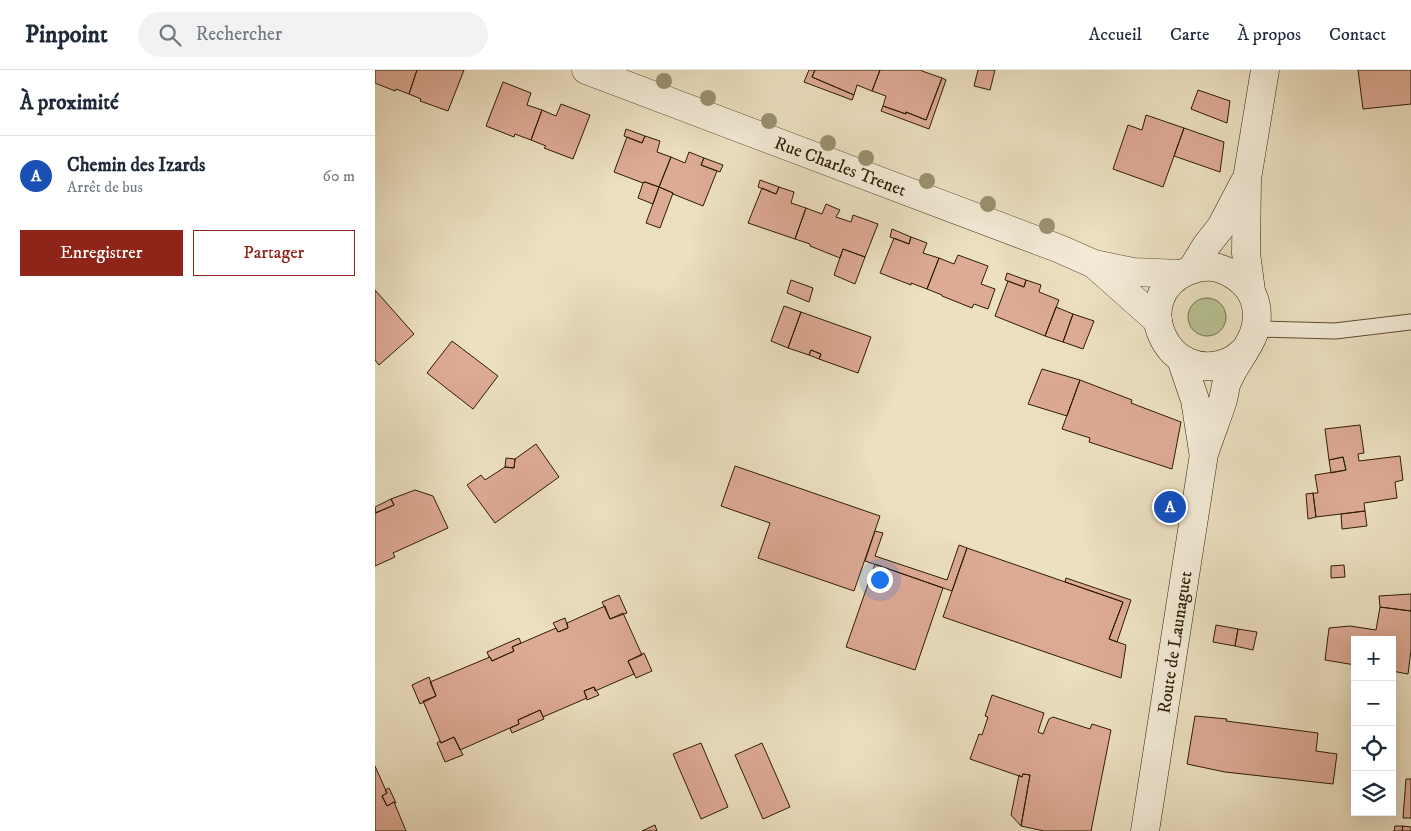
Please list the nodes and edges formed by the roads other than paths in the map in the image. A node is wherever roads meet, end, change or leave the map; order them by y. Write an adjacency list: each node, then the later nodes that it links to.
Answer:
1 (589, 70): 4 (main road, Rue Charles Trenet)
2 (1265, 70): 3 (main road, Route de Launaguet)
3 (1247, 179): 5 (main road, Route de Launaguet); 6 (main road, Route de Launaguet)
4 (1094, 264): 5 (main road, Rue Charles Trenet); 7 (main road, Rue Charles Trenet)
5 (1187, 272): 6 (main road); 7 (main road, Route de Launaguet)
6 (1251, 291): 9 (main road, Route de Launaguet)
7 (1158, 321): 10 (main road, Route de Launaguet)
8 (1411, 322): 9 (lane)
9 (1250, 339): 10 (main road); 11 (main road, Route de Launaguet)
10 (1181, 359): 11 (main road, Route de Launaguet)
11 (1204, 454): 12 (main road, Route de Launaguet)
12 (1145, 831)

